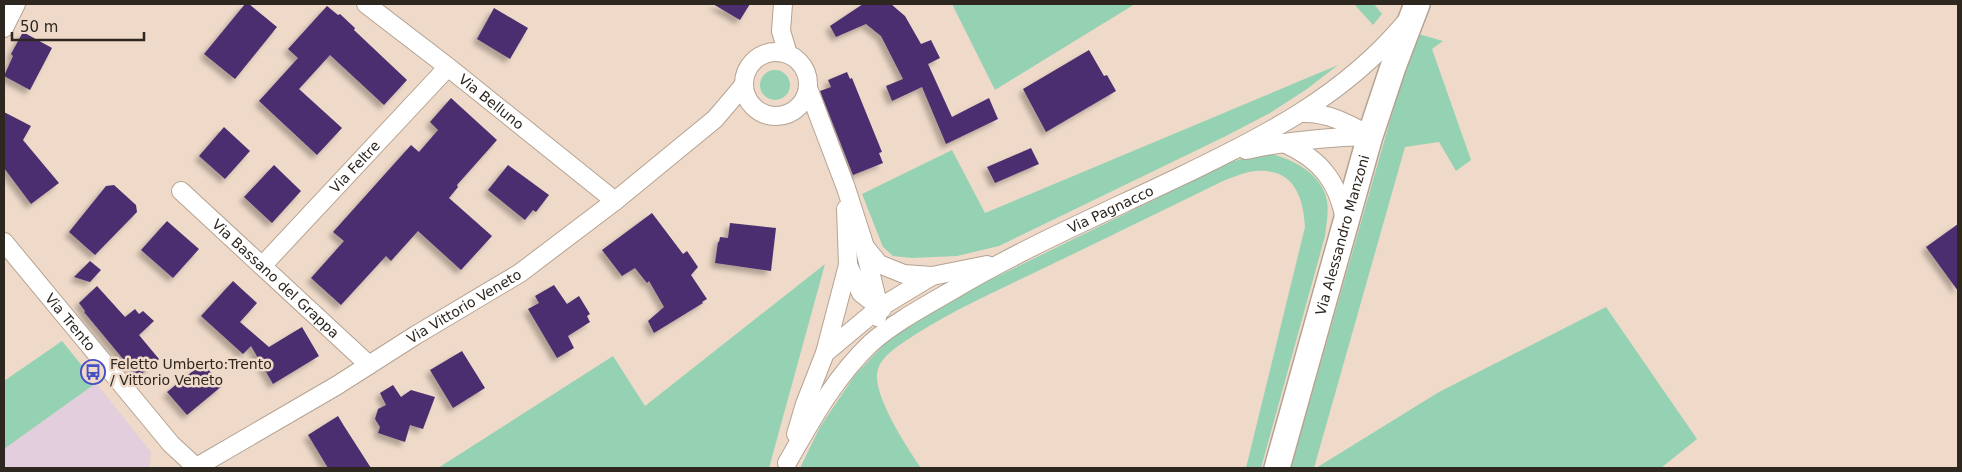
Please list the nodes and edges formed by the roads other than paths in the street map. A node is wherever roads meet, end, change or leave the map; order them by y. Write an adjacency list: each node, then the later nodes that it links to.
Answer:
1 (16, 4): 5 (street)
2 (366, 4): 9 (street, Via Belluno)
3 (783, 4): 6 (street)
4 (1414, 9): 13 (street, Via Pagnacco); 17 (street, Via Alessandro Manzoni)
5 (4, 28)
6 (781, 31): 7 (street); 8 (street)
7 (767, 53): 8 (street); 10 (street)
8 (788, 54): 11 (street)
9 (448, 67): 22 (street, Via Belluno); 28 (street, Via Feltre)
10 (743, 86): 12 (street); 15 (street, Via Vittorio Veneto)
11 (808, 88): 14 (street); 16 (street, Via Pagnacco)
12 (754, 109): 14 (street); 15 (street, Via Vittorio Veneto)
13 (1302, 113): 17 (street); 19 (street, Via Pagnacco)
14 (788, 114): 16 (street)
15 (715, 119): 22 (street, Via Vittorio Veneto)
16 (824, 128): 20 (street, Via Pagnacco)
17 (1370, 136): 18 (street, Via Pagnacco); 23 (street, Via Alessandro Manzoni)
18 (1283, 143): 19 (street, Via Pagnacco); 23 (street)
19 (1224, 156): 26 (street, Via Pagnacco)
20 (846, 188): 25 (street, Via Pagnacco); 27 (street, Via Pagnacco)
21 (181, 192): 28 (street, Via Bassano del Grappa)
22 (615, 201): 34 (street, Via Vittorio Veneto)
23 (1346, 223): 37 (street, Via Alessandro Manzoni)
24 (4, 242): 36 (street, Via Trento)
25 (864, 247): 29 (street, Via Pagnacco); 30 (street, Via Pagnacco)
26 (1000, 263): 29 (street, Via Pagnacco); 31 (street, Via Pagnacco)
27 (848, 265): 30 (street, Via Pagnacco); 33 (street, Via Pagnacco)
28 (262, 266): 34 (street, Via Bassano del Grappa)
29 (932, 276): 30 (street, Via Pagnacco)
30 (879, 308): 31 (street); 32 (street, Via Pagnacco); 33 (street, Via Pagnacco)
31 (913, 314): 32 (street, Via Pagnacco)
32 (872, 342): 35 (street, Via Pagnacco)
33 (825, 353): 35 (street, Via Pagnacco)
34 (369, 365): 36 (street, Via Vittorio Veneto)
35 (786, 466)
36 (196, 468)
37 (1277, 468)

